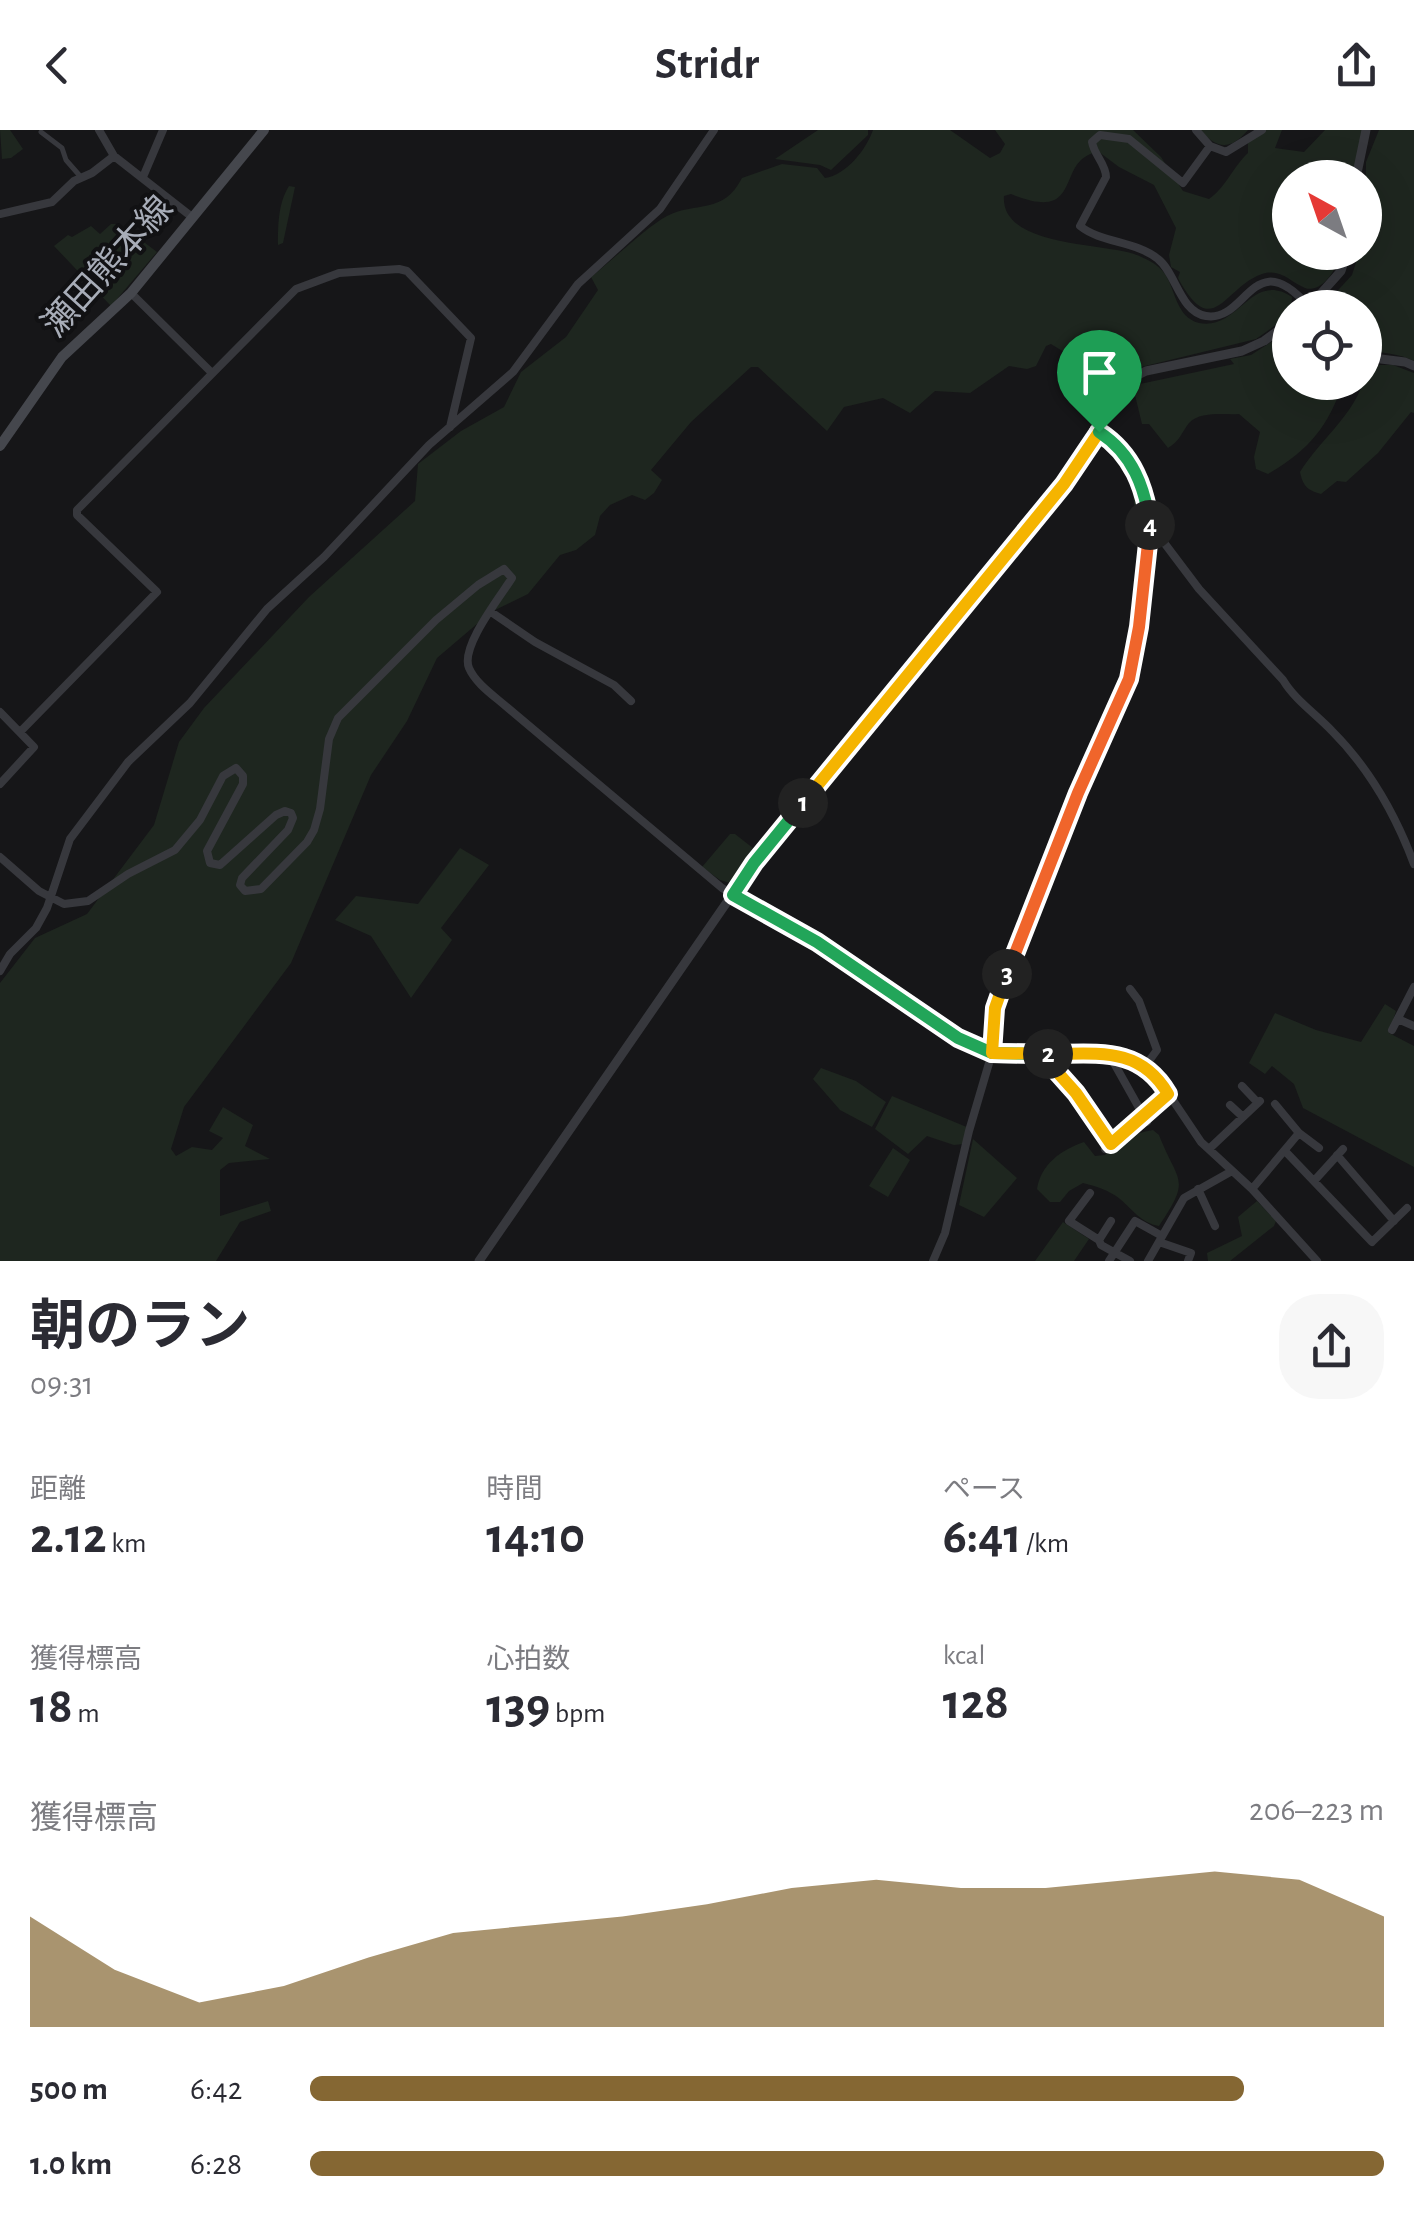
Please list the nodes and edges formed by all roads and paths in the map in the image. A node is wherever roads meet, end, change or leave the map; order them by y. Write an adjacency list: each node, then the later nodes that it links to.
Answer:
1 (98, 130): 10 (street)
2 (163, 130): 13 (street)
3 (264, 130): 15 (main road, 瀬田熊本線)
4 (714, 130): 24 (street)
5 (1196, 130): 9 (street)
6 (1262, 130): 9 (street)
7 (1366, 130): 11 (street)
8 (41, 132): 12 (street)
9 (1210, 146): 17 (street)
10 (114, 156): 12 (street); 13 (street)
11 (1360, 160)
12 (80, 176): 14 (street)
13 (143, 178): 15 (street)
14 (0, 214)
15 (192, 217): 19 (main road, 瀬田熊本線)
16 (1342, 270): 18 (street)
17 (1294, 290)
18 (1325, 290)
19 (131, 293): 23 (street); 26 (main road, 瀬田熊本線)
20 (1272, 335): 25 (street)
21 (1382, 359): 22 (street)
22 (1414, 366)
23 (210, 372): 24 (street); 31 (street)
24 (450, 427): 36 (street)
25 (1099, 432): 27 (street); 35 (street)
26 (0, 446)
27 (1150, 524): 34 (street); 43 (street)
28 (491, 612): 29 (street); 35 (street); 36 (street)
29 (631, 702)
30 (0, 712): 31 (street)
31 (20, 732): 32 (street)
32 (0, 784)
33 (0, 856): 36 (street)
34 (1414, 864)
35 (733, 895): 43 (street); 69 (street)
36 (49, 897): 37 (street)
37 (0, 971)
38 (1130, 989): 46 (street)
39 (1414, 990): 40 (street)
40 (1398, 1018): 41 (street); 42 (street)
41 (1414, 1026)
42 (1392, 1030)
43 (992, 1053): 44 (street); 70 (street)
44 (1060, 1054): 45 (street); 52 (street)
45 (1110, 1056): 46 (street); 52 (street)
46 (1146, 1066): 48 (street)
47 (1242, 1086): 51 (street)
48 (1168, 1094): 52 (street); 55 (street)
49 (1230, 1104): 51 (street)
50 (1275, 1104): 53 (street)
51 (1243, 1117): 55 (street)
52 (1144, 1118)
53 (1299, 1132): 54 (street); 56 (street)
54 (1319, 1148)
55 (1209, 1149): 57 (street)
56 (1285, 1151): 58 (street); 60 (street)
57 (1232, 1171): 59 (street); 60 (street)
58 (1314, 1181): 63 (street); 63 (street)
59 (1198, 1189): 65 (street); 66 (street)
60 (1252, 1189): 74 (street)
61 (1090, 1192): 67 (street)
62 (1406, 1208): 63 (street)
63 (1394, 1220)
64 (1112, 1222): 67 (street)
65 (1215, 1226)
66 (1160, 1238): 68 (street); 72 (street); 73 (street)
67 (1099, 1240): 68 (street)
68 (1112, 1257): 71 (street)
69 (479, 1261)
70 (933, 1261)
71 (1130, 1261)
72 (1148, 1261)
73 (1188, 1261)
74 (1317, 1261)

